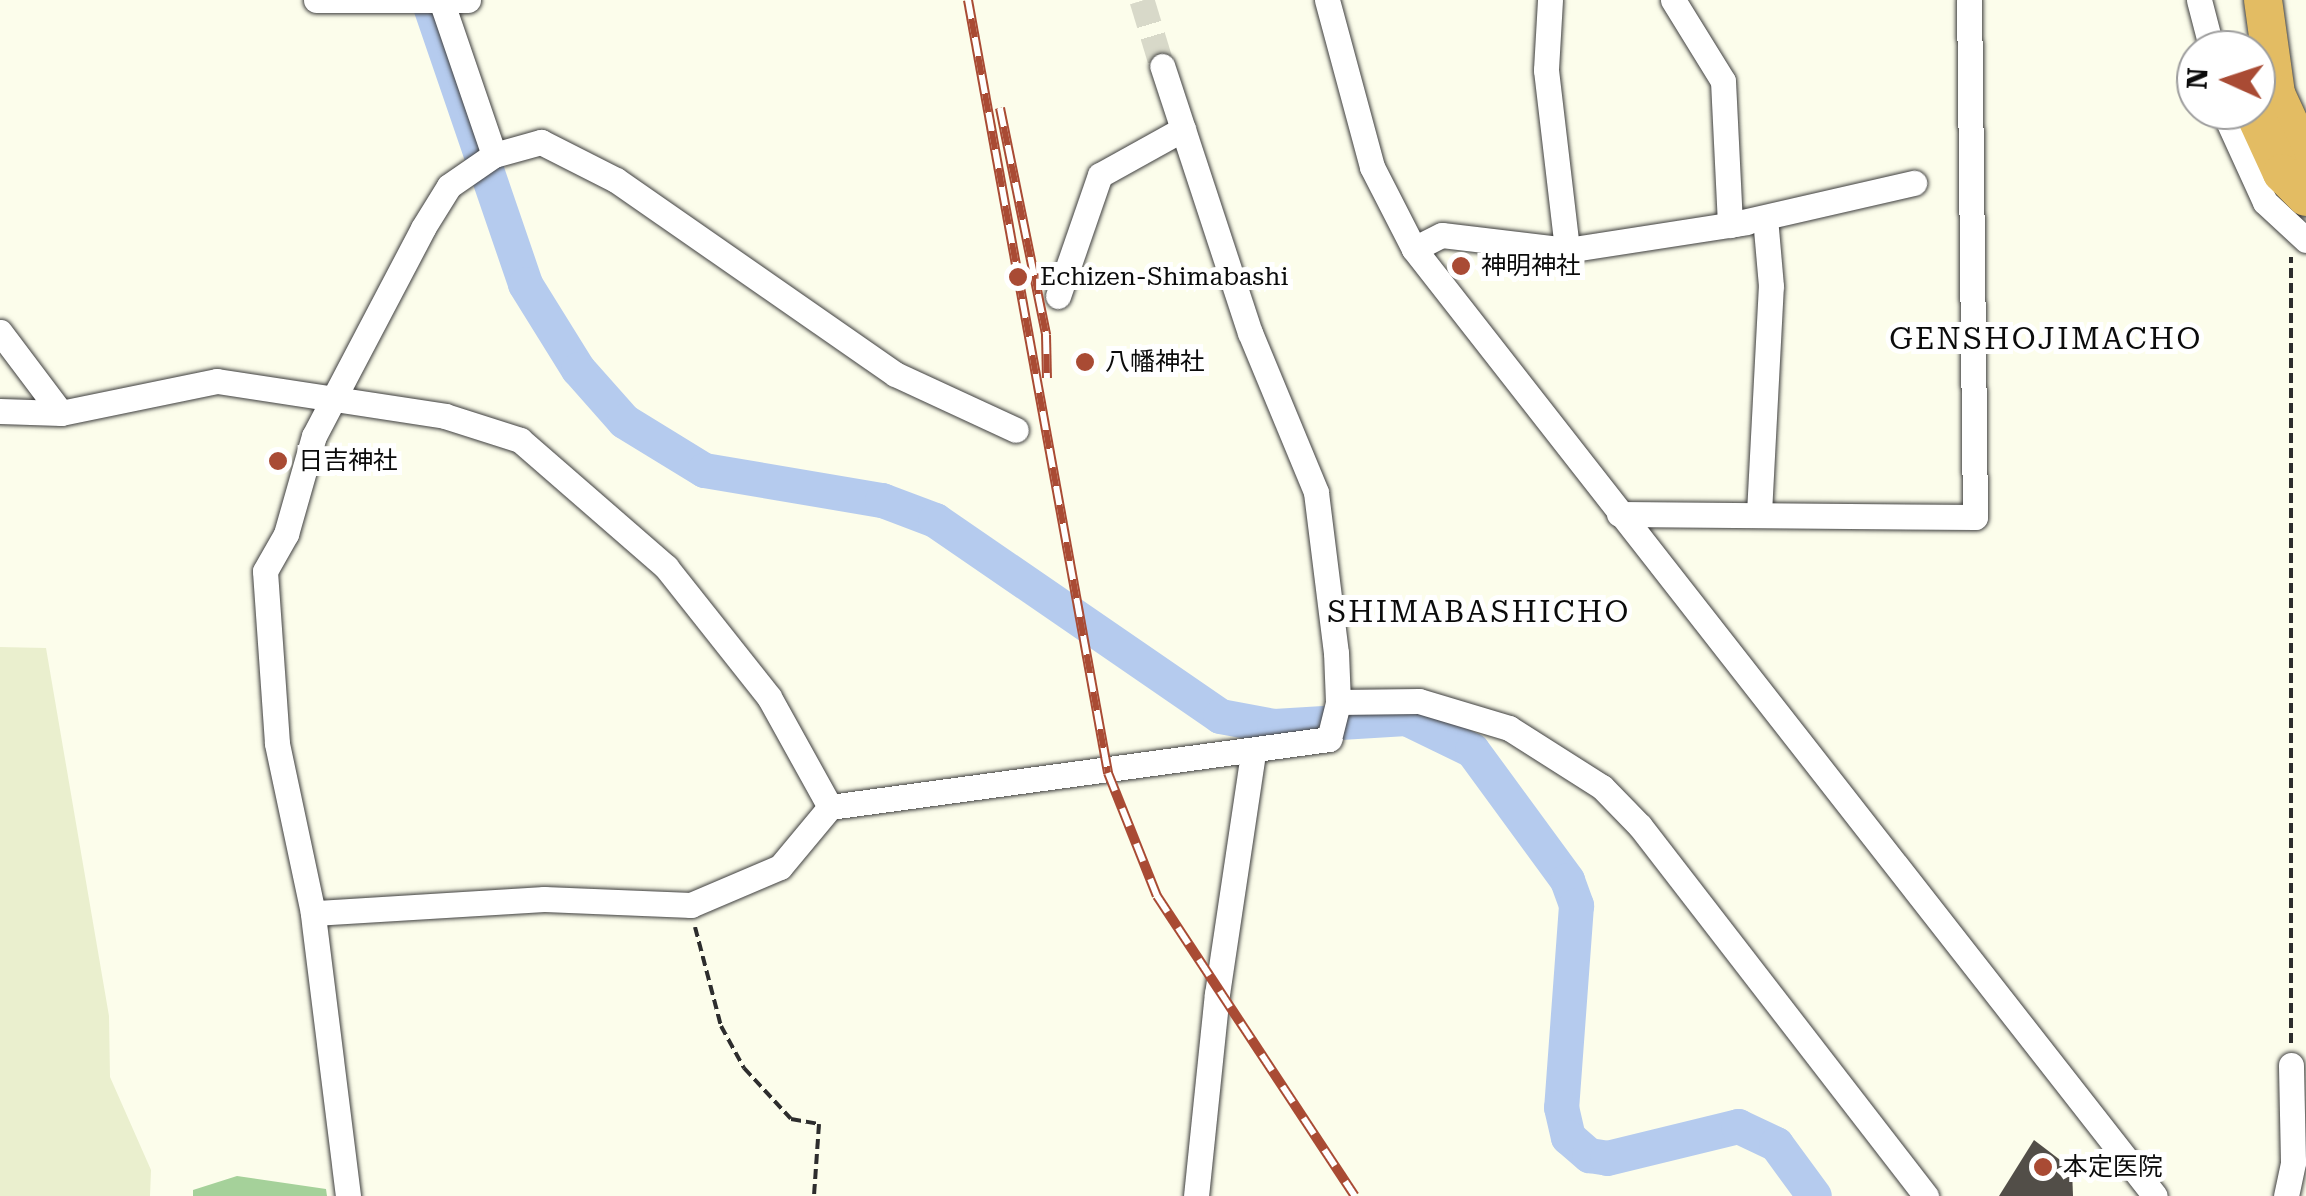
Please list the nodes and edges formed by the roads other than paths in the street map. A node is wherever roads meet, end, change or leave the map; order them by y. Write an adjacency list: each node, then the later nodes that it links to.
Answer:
1 (316, 0): 2 (street)
2 (419, 0): 3 (street)
3 (434, 0): 4 (street)
4 (442, 0): 5 (street); 20 (street)
5 (468, 0)
6 (1327, 0): 26 (street)
7 (1550, 0): 27 (street)
8 (1673, 0): 24 (street)
9 (1970, 0): 34 (street)
10 (2199, 0): 13 (street)
11 (2239, 0): 14 (highway)
12 (2263, 0): 19 (highway)
13 (2207, 30)
14 (2241, 30)
15 (1162, 66): 16 (street)
16 (1183, 129): 28 (street); 36 (street)
17 (2230, 130): 25 (street)
18 (2262, 130): 22 (highway)
19 (2306, 159)
20 (486, 160): 30 (street); 33 (street)
21 (1914, 183): 23 (street)
22 (2306, 197)
23 (1765, 218): 24 (street); 34 (street)
24 (1730, 224): 27 (street)
25 (2298, 236)
26 (1414, 249): 27 (street); 35 (street)
27 (1567, 250)
28 (1058, 296)
29 (0, 332): 32 (street)
30 (334, 398): 32 (street); 38 (street); 39 (street)
31 (0, 411): 32 (street)
32 (61, 414)
33 (1016, 430)
34 (1759, 513): 35 (street)
35 (1619, 514): 44 (street)
36 (1335, 714): 37 (street); 43 (street)
37 (1254, 754): 38 (street); 42 (street)
38 (830, 808): 39 (street)
39 (313, 913): 41 (street)
40 (2291, 1065): 45 (street)
41 (348, 1196)
42 (1196, 1196)
43 (1926, 1196)
44 (2155, 1196)
45 (2286, 1196)

